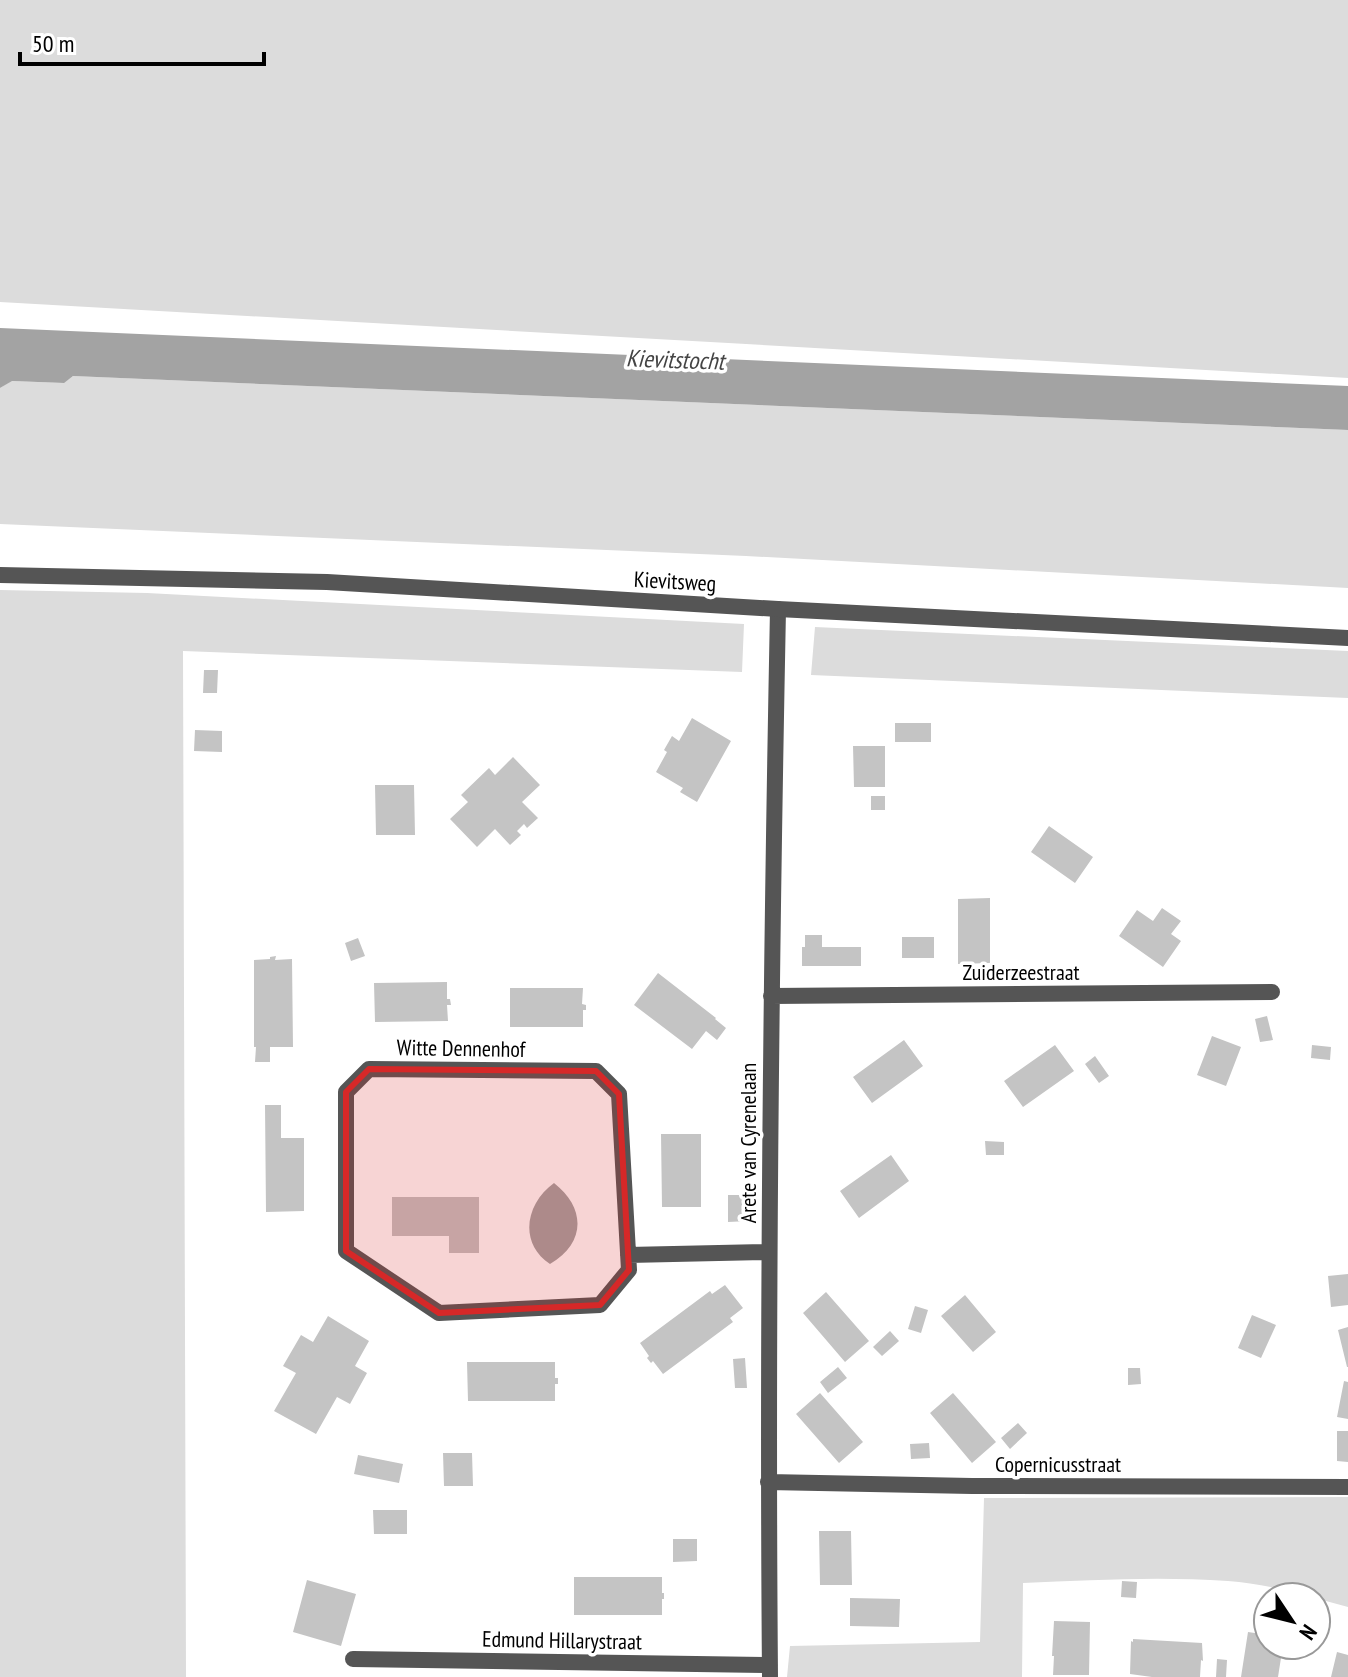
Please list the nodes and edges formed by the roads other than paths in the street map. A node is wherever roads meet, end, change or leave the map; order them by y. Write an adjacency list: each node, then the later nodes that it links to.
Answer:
1 (0, 575): 2 (street, Kievitsweg)
2 (778, 609): 3 (street, Kievitsweg); 5 (street, Arete van Cyrenelaan)
3 (1348, 638)
4 (1272, 992): 5 (street, Zuiderzeestraat)
5 (771, 996): 6 (street, Arete van Cyrenelaan)
6 (769, 1252): 7 (street); 8 (street, Arete van Cyrenelaan)
7 (628, 1255): 7 (street, Witte Dennenhof)
8 (768, 1482): 9 (street, Copernicusstraat); 11 (street, Arete van Cyrenelaan)
9 (1348, 1487)
10 (353, 1659): 11 (street, Edmund Hillarystraat)
11 (770, 1671)

